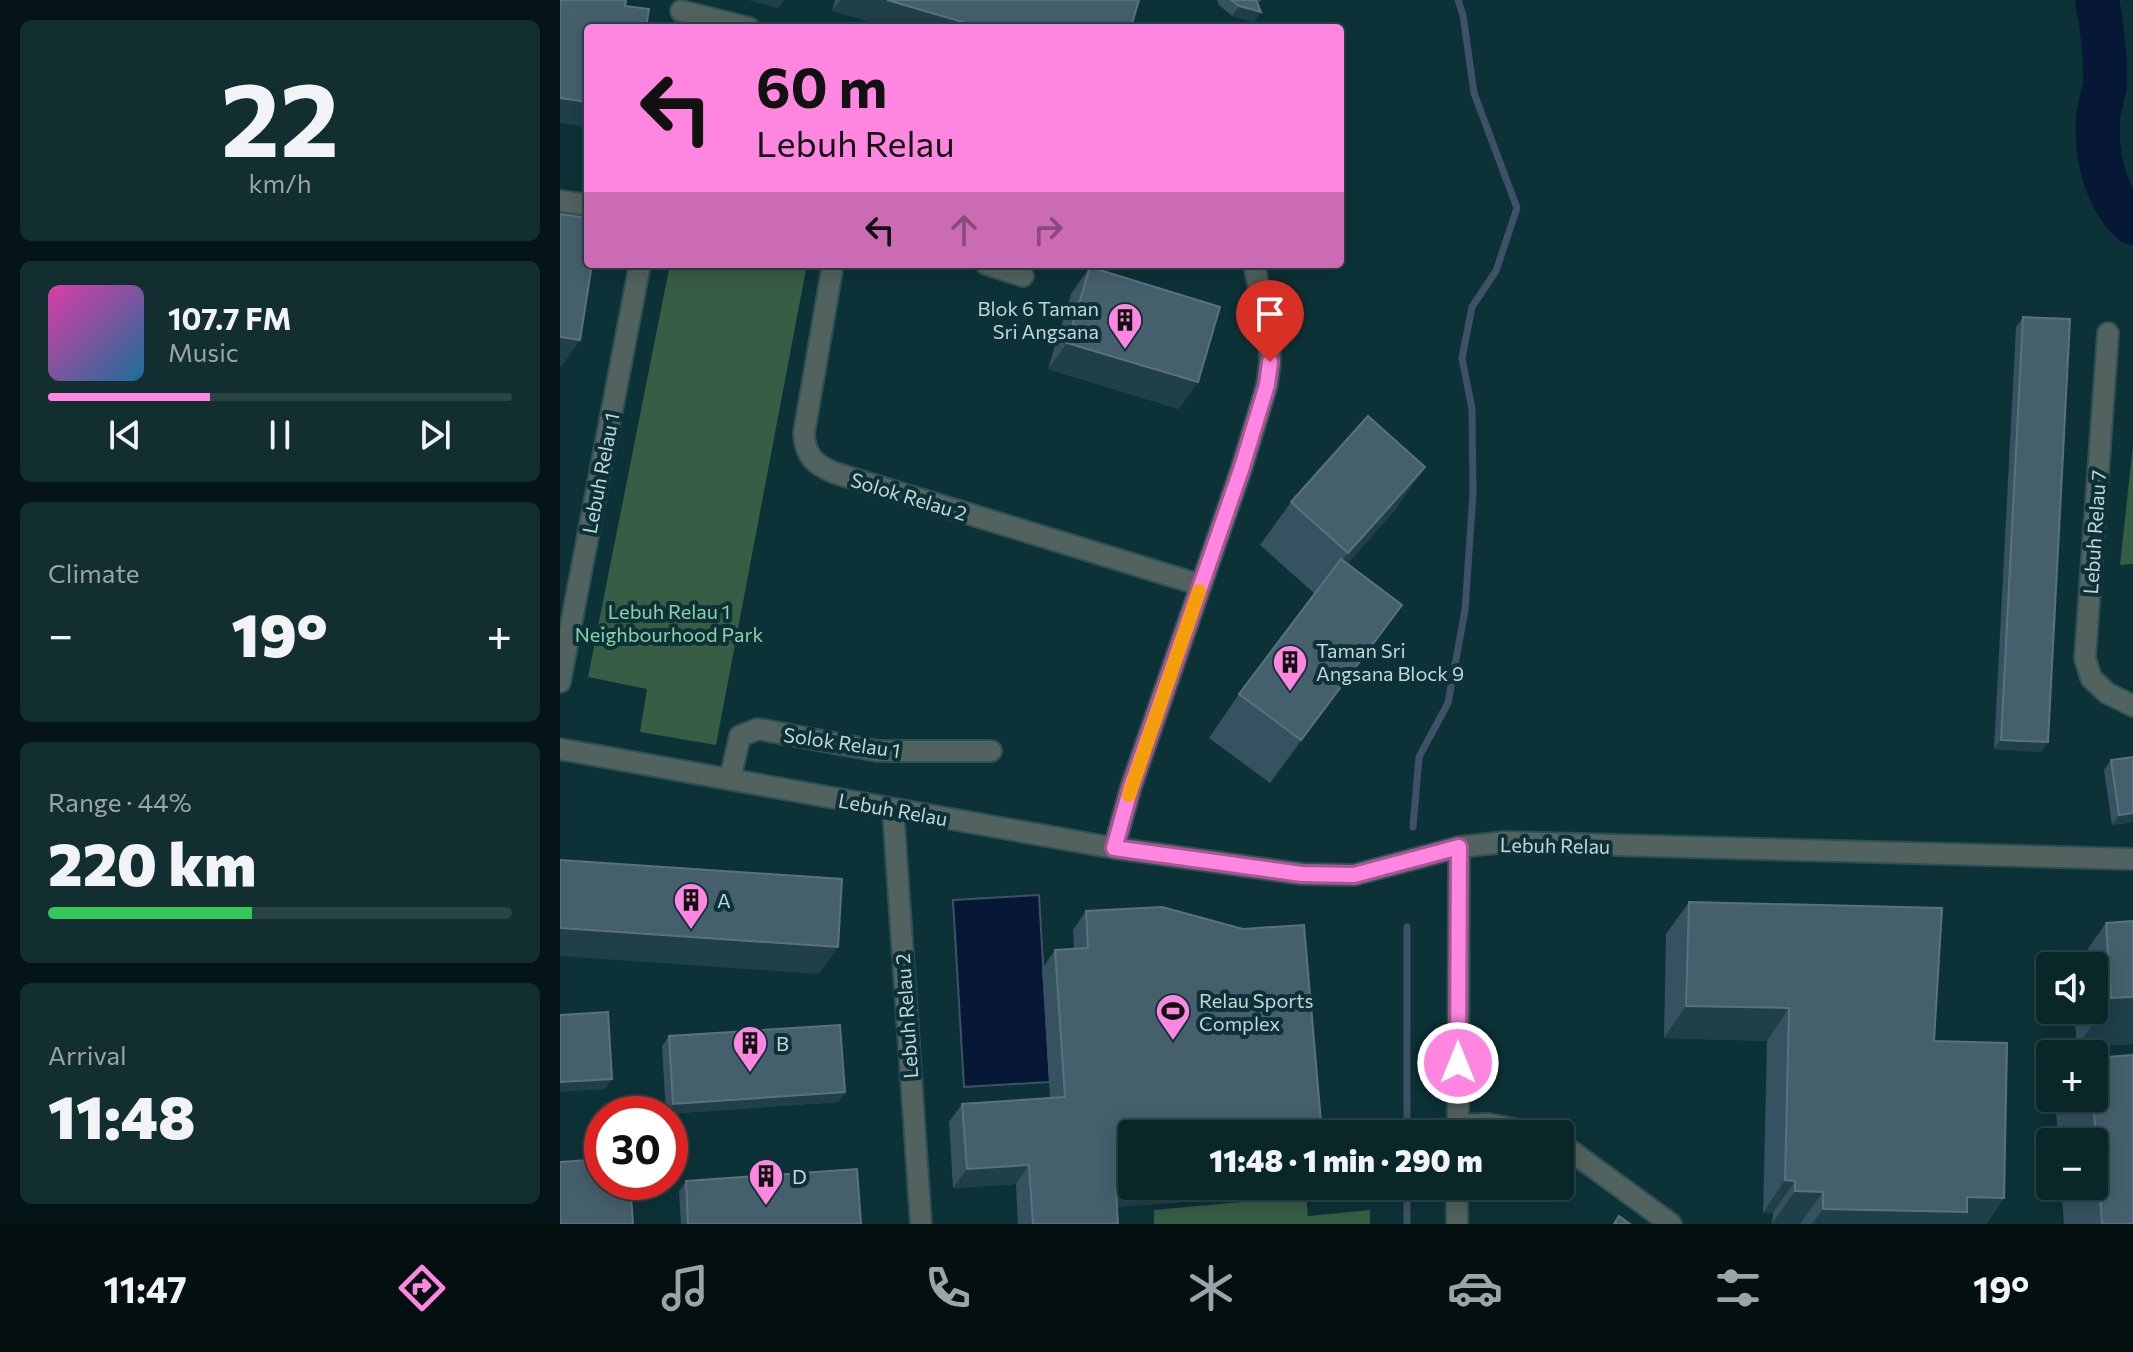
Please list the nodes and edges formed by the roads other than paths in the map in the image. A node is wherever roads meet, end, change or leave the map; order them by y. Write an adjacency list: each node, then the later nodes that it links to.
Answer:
1 (681, 13): 2 (street)
2 (731, 24)
3 (560, 201): 4 (street)
4 (584, 204)
5 (639, 268): 12 (street, Lebuh Relau 1)
6 (832, 268): 11 (street, Solok Relau 2)
7 (998, 268): 9 (street)
8 (1255, 268): 11 (street)
9 (1023, 276)
10 (2108, 333): 13 (street, Lebuh Relau 7)
11 (1201, 585): 19 (street)
12 (560, 682)
13 (2133, 706)
14 (560, 749): 16 (street, Lebuh Relau)
15 (991, 751): 16 (street, Solok Relau 1)
16 (730, 779): 17 (street, Lebuh Relau)
17 (893, 809): 19 (street, Lebuh Relau); 24 (street, Lebuh Relau 2)
18 (1459, 847): 19 (street, Lebuh Relau); 20 (street, Lebuh Relau); 21 (street)
19 (1114, 848)
20 (2133, 859)
21 (1458, 1120)
22 (1574, 1153): 26 (street)
23 (1457, 1200): 25 (street)
24 (921, 1224)
25 (1457, 1224)
26 (1671, 1224)

